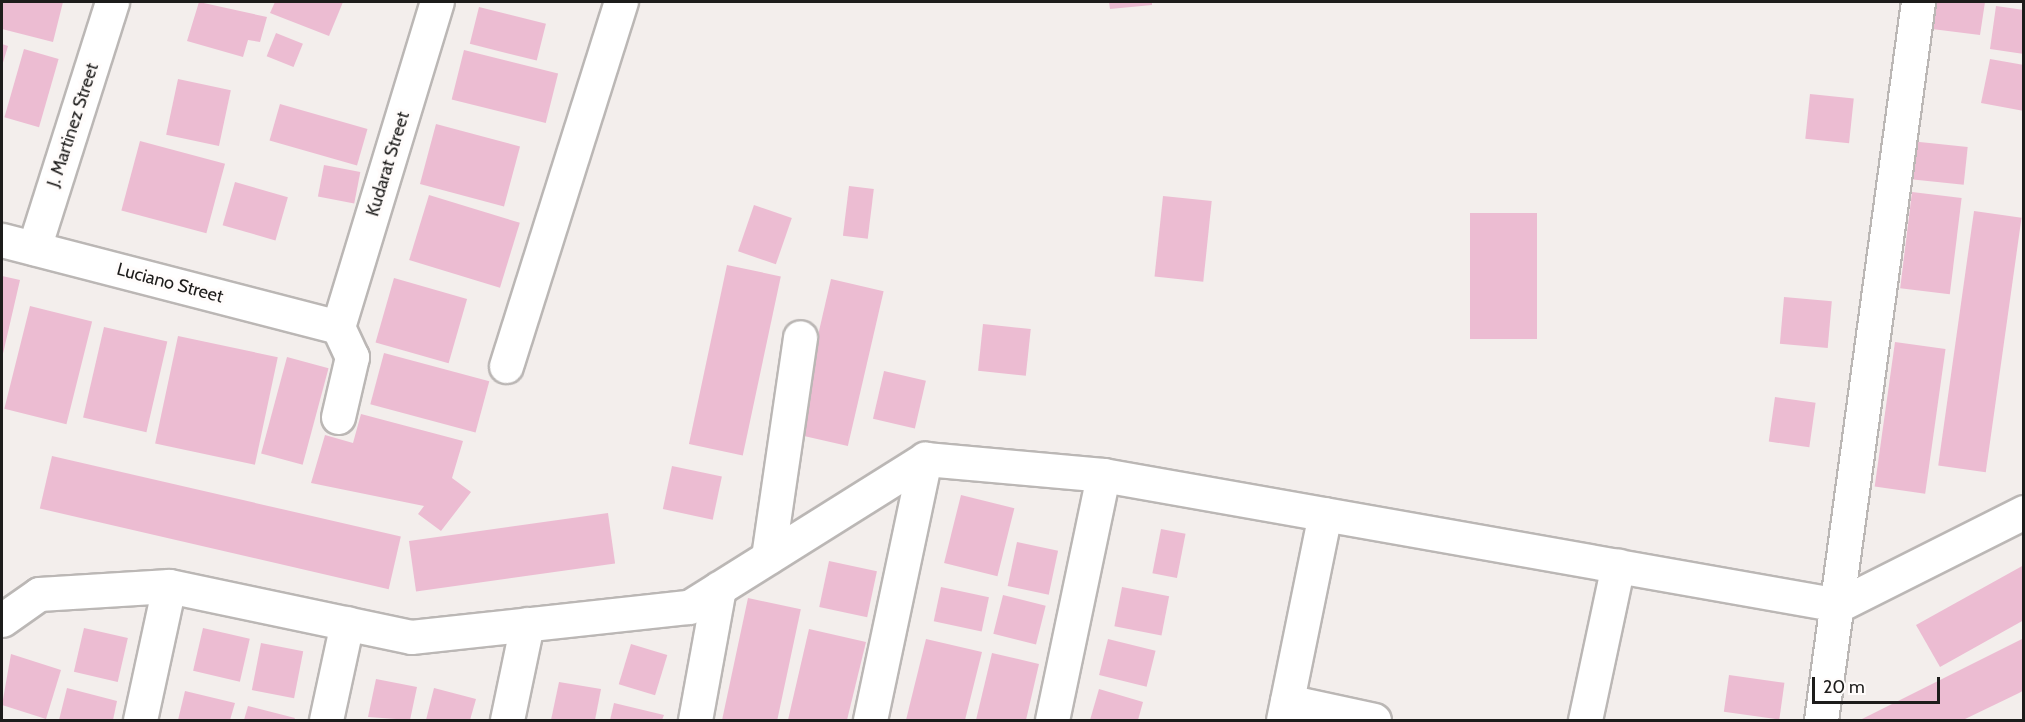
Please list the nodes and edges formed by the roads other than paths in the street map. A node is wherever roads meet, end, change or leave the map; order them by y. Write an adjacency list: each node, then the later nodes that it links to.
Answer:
1 (112, 2): 6 (street, J. Martinez Street)
2 (437, 2): 7 (street, Kudarat Street)
3 (621, 2): 9 (street)
4 (1918, 2): 19 (street)
5 (2, 240): 6 (street, Luciano Street)
6 (34, 248): 7 (street, Luciano Street)
7 (338, 327): 10 (street)
8 (800, 337): 15 (street)
9 (506, 366)
10 (338, 417)
11 (926, 459): 12 (street); 15 (street); 28 (street)
12 (1103, 475): 14 (street); 29 (street)
13 (2024, 512): 19 (street)
14 (1325, 514): 16 (street); 23 (street)
15 (768, 557): 18 (street)
16 (1618, 566): 19 (street); 31 (street)
17 (169, 586): 20 (street); 21 (street); 24 (street)
18 (719, 588): 22 (street); 27 (street)
19 (1839, 605): 32 (street)
20 (2, 620)
21 (347, 623): 22 (street); 25 (street)
22 (527, 624): 26 (street)
23 (1285, 711): 30 (street)
24 (140, 720)
25 (326, 720)
26 (507, 720)
27 (695, 720)
28 (870, 720)
29 (1052, 720)
30 (1374, 720)
31 (1585, 720)
32 (1821, 720)

